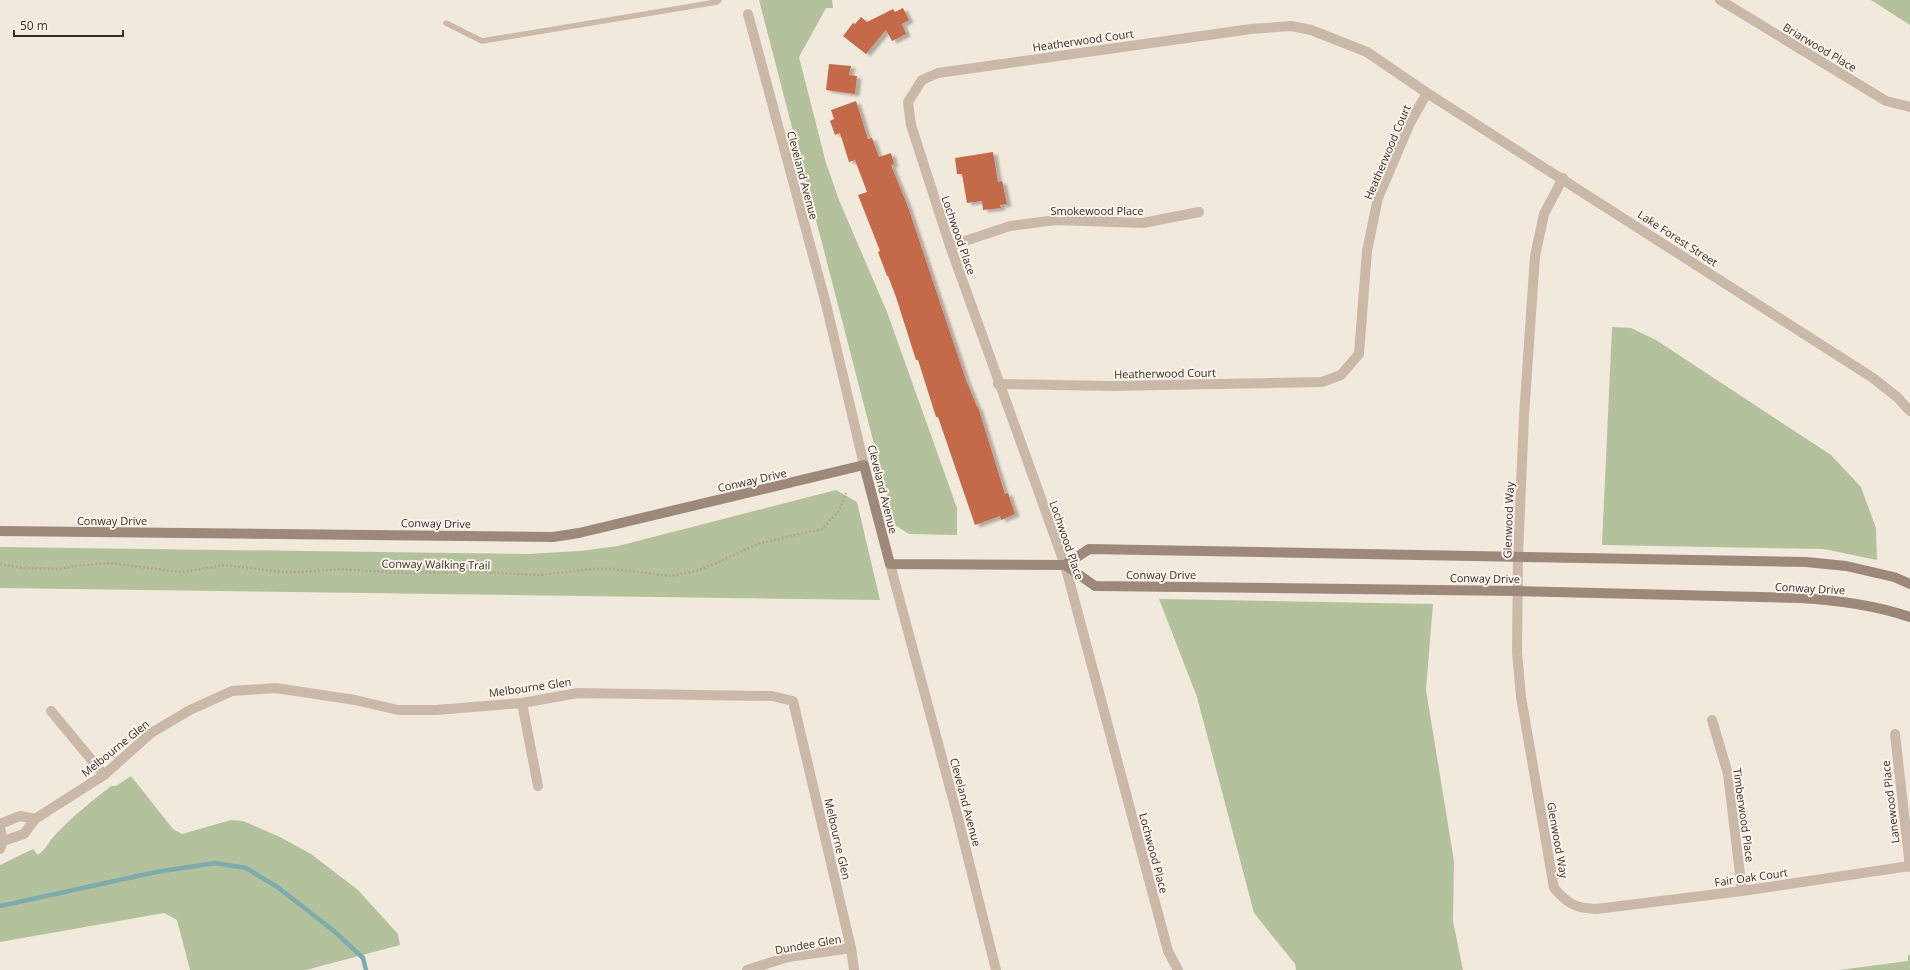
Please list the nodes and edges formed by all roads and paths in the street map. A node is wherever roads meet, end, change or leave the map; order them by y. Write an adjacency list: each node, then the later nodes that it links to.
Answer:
1 (719, 0): 4 (lane)
2 (1720, 0): 6 (street, Briarwood Place)
3 (748, 14): 13 (street, Cleveland Avenue)
4 (446, 23)
5 (1427, 93): 7 (street, Heatherwood Court); 8 (street, Lake Forest Street); 11 (street, Heatherwood Court)
6 (1910, 107)
7 (911, 125): 10 (street, Lochwood Place)
8 (1562, 178): 12 (street, Lake Forest Street); 16 (street, Glenwood Way)
9 (1199, 212): 10 (street, Smokewood Place)
10 (950, 246): 11 (street, Lochwood Place)
11 (998, 384): 19 (street, Lochwood Place)
12 (1910, 411)
13 (864, 465): 15 (street, Conway Drive); 18 (street, Cleveland Avenue)
14 (846, 493): 17 (path, Conway Walking Trail)
15 (0, 531)
16 (1518, 556): 19 (street, Conway Drive); 20 (street, Conway Drive); 21 (street, Glenwood Way)
17 (0, 564)
18 (890, 564): 19 (street); 39 (street, Cleveland Avenue)
19 (1065, 564): 21 (street, Conway Drive); 40 (street, Lochwood Place)
20 (1910, 584)
21 (1518, 591): 22 (street, Conway Drive); 35 (street, Glenwood Way)
22 (1910, 617)
23 (522, 703): 27 (street, Melbourne Glen); 28 (street); 36 (street, Melbourne Glen)
24 (51, 711): 27 (street)
25 (1712, 720): 34 (street, Timberwood Place)
26 (1894, 734): 33 (street, Lanewood Place)
27 (104, 775): 29 (street, Melbourne Glen)
28 (538, 786)
29 (35, 819): 30 (street); 32 (street, Melbourne Glen)
30 (0, 824)
31 (0, 828): 32 (street, Melbourne Glen)
32 (2, 845)
33 (1910, 866): 34 (street, Fair Oak Court)
34 (1742, 891): 35 (street, Fair Oak Court)
35 (1596, 909)
36 (851, 948): 37 (street, Dundee Glen); 38 (street, Melbourne Glen)
37 (747, 970)
38 (854, 970)
39 (996, 970)
40 (1178, 970)

